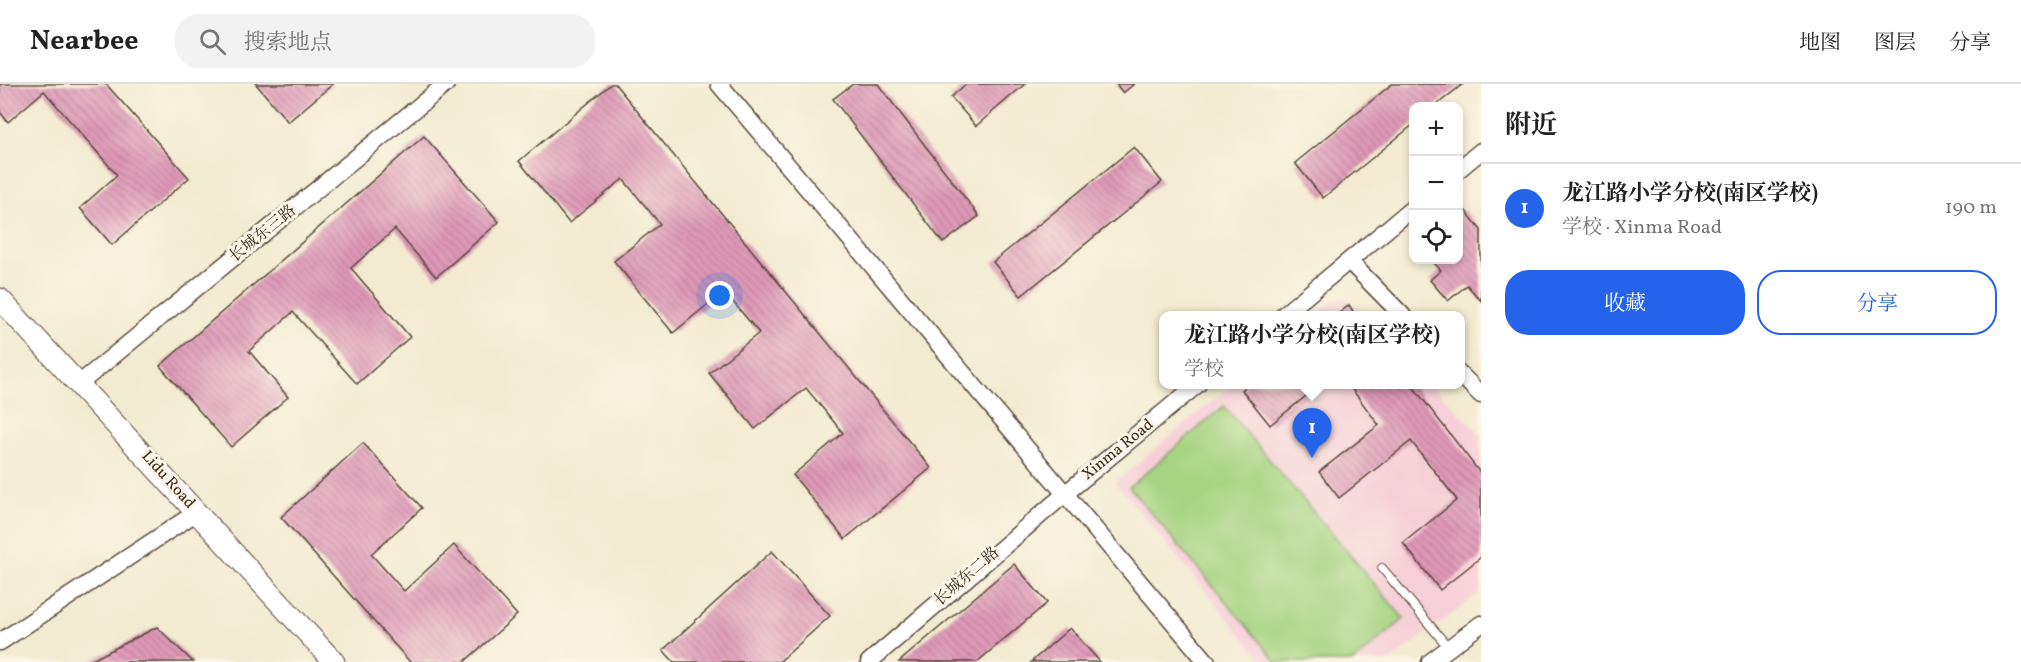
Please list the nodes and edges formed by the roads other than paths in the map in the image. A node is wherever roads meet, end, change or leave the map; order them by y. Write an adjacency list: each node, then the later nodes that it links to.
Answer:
1 (446, 84): 11 (street, 长城东三路)
2 (719, 84): 14 (street)
3 (1481, 151): 4 (street)
4 (1463, 166)
5 (1409, 210): 6 (street)
6 (1349, 261): 8 (street); 9 (street)
7 (0, 299): 11 (street, Lidu Road)
8 (1287, 311)
9 (1399, 311)
10 (1465, 378): 13 (street)
11 (80, 383): 15 (street, Lidu Road)
12 (1192, 389): 14 (street, Xinma Road)
13 (1481, 395)
14 (1066, 493): 21 (street, 长城东二路); 22 (street)
15 (197, 512): 18 (street); 20 (street, Lidu Road)
16 (1382, 568): 19 (lane)
17 (1481, 624): 19 (street)
18 (0, 642)
19 (1449, 648): 23 (street)
20 (334, 662)
21 (869, 662)
22 (1207, 662)
23 (1430, 662)

